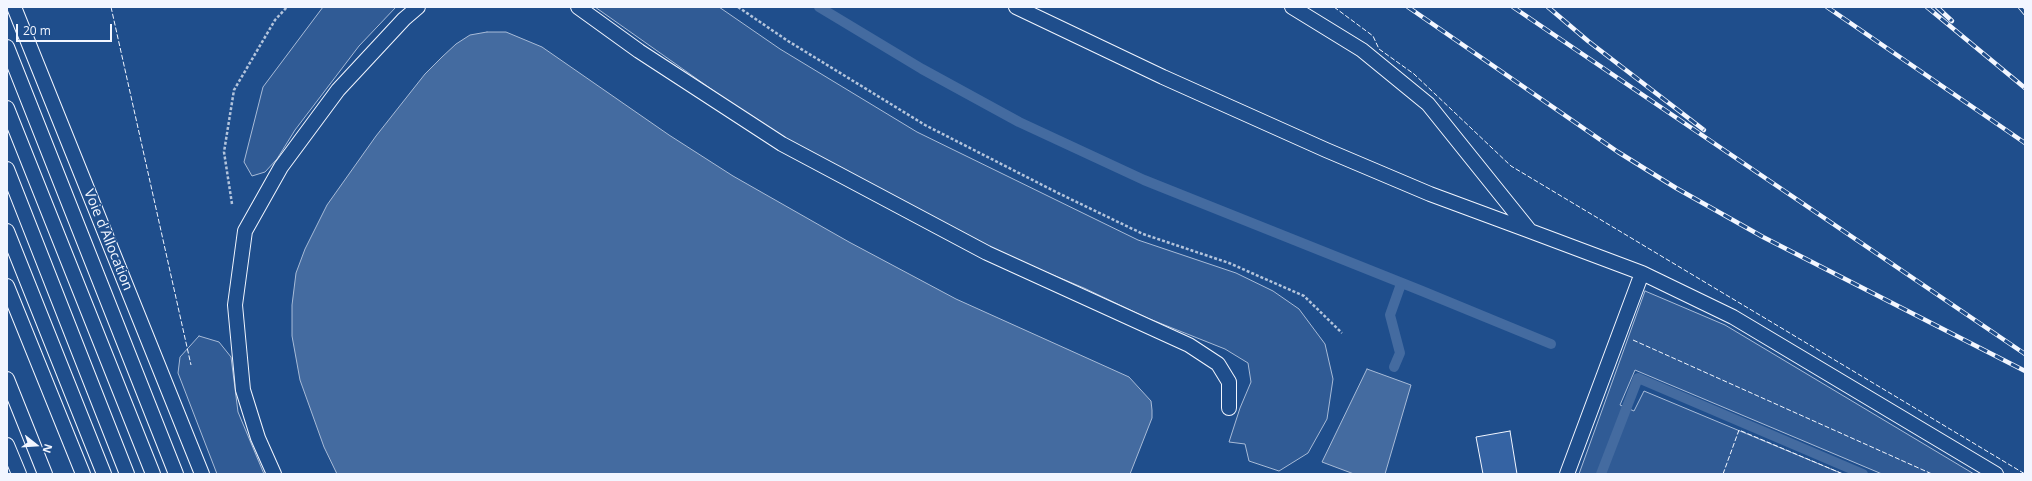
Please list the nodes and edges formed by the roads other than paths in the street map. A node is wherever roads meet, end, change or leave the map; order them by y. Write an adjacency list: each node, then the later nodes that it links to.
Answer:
1 (14, 7): 23 (lane, Voie d'Allocation)
2 (418, 7): 24 (lane)
3 (578, 7): 14 (lane)
4 (1016, 7): 10 (lane)
5 (1292, 7): 10 (lane)
6 (7, 47): 22 (lane, Voie d'Allocation)
7 (7, 108): 21 (lane)
8 (7, 169): 20 (lane)
9 (7, 231): 19 (lane)
10 (1530, 231): 11 (lane)
11 (1642, 273): 25 (lane); 26 (lane)
12 (7, 286): 18 (lane)
13 (7, 379): 17 (lane)
14 (1229, 408)
15 (7, 445): 16 (lane)
16 (19, 474)
17 (45, 474)
18 (83, 474)
19 (104, 474)
20 (127, 474)
21 (153, 474)
22 (176, 474)
23 (202, 474)
24 (274, 474)
25 (1567, 474)
26 (1996, 474)

